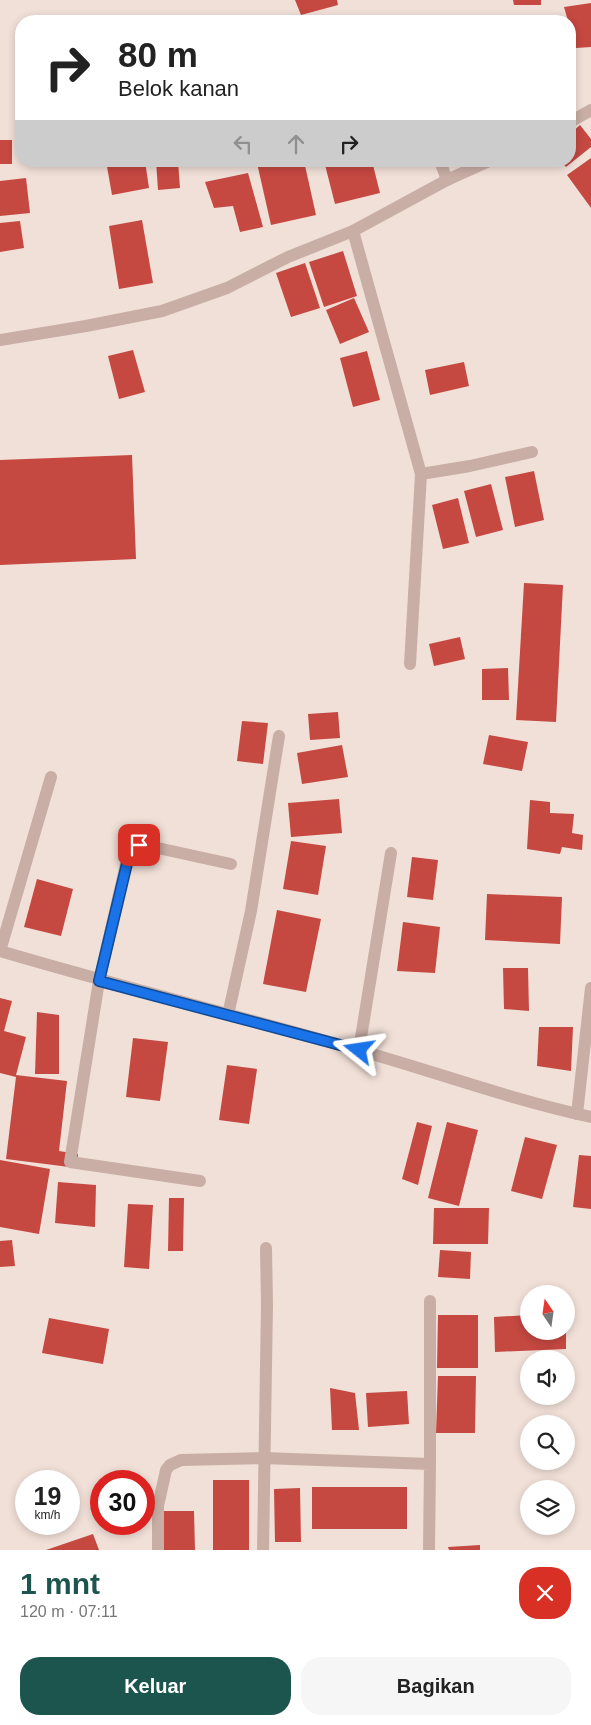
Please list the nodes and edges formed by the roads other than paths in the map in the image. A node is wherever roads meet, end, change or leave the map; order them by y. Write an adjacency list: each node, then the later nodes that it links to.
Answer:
1 (591, 110): 2 (street)
2 (576, 119)
3 (442, 167): 5 (street)
4 (476, 167): 5 (street)
5 (447, 180): 6 (street)
6 (353, 231): 7 (street); 9 (street)
7 (0, 340)
8 (532, 452): 9 (street)
9 (421, 474): 10 (street)
10 (410, 664)
11 (279, 736): 18 (street)
12 (51, 777): 15 (street)
13 (391, 853): 19 (street)
14 (231, 864): 16 (street)
15 (0, 951): 16 (street)
16 (99, 981): 18 (street); 22 (street)
17 (591, 988): 20 (street)
18 (228, 1015): 19 (street)
19 (359, 1050): 20 (street)
20 (577, 1114): 21 (street)
21 (591, 1118)
22 (200, 1181)
23 (266, 1248): 25 (street)
24 (430, 1301): 26 (street)
25 (263, 1458): 26 (street); 27 (street); 28 (street)
26 (430, 1464): 29 (street)
27 (158, 1550)
28 (263, 1550)
29 (429, 1550)

